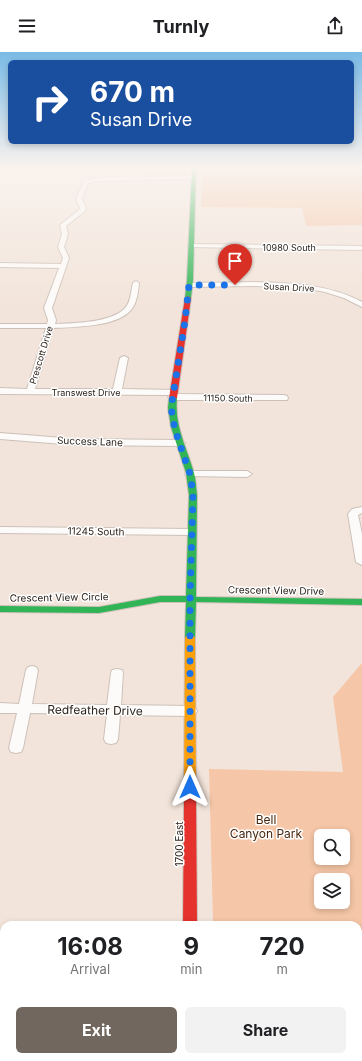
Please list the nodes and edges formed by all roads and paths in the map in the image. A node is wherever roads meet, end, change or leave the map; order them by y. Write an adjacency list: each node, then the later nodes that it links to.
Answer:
1 (78, 214): 6 (street, Prescott Drive)
2 (192, 214): 3 (main road, 1700 East)
3 (191, 246): 4 (street, 10980 South); 8 (main road, 1700 East)
4 (362, 248)
5 (0, 265): 6 (street)
6 (64, 266): 11 (street, Prescott Drive)
7 (136, 283): 11 (street)
8 (189, 285): 9 (street, Susan Drive); 16 (main road, 1700 East)
9 (360, 301)
10 (0, 326): 11 (street)
11 (50, 326): 14 (street, Prescott Drive)
12 (124, 358): 15 (street)
13 (0, 391): 14 (street, Transwest Drive)
14 (30, 391): 15 (street, Transwest Drive)
15 (117, 392): 16 (street, Transwest Drive)
16 (173, 395): 17 (street, 11150 South); 19 (main road, 1700 East)
17 (284, 398)
18 (0, 436): 19 (street, Success Lane)
19 (180, 443): 20 (main road, 1700 East)
20 (190, 474): 21 (street); 24 (main road, 1700 East)
21 (247, 474)
22 (359, 511): 25 (street)
23 (0, 530): 24 (street, 11245 South)
24 (191, 532): 26 (main road, 1700 East)
25 (362, 562)
26 (190, 600): 27 (main road, Crescent View Drive); 28 (main road, Crescent View Circle); 34 (main road, 1700 East)
27 (362, 602)
28 (0, 609)
29 (32, 670): 32 (street)
30 (117, 673): 33 (street)
31 (0, 708): 32 (street, Redfeather Drive)
32 (24, 709): 33 (street, Redfeather Drive); 36 (street)
33 (114, 710): 34 (street, Redfeather Drive); 35 (street)
34 (190, 711): 37 (main road, 1700 East)
35 (111, 739)
36 (16, 748)
37 (190, 921)

